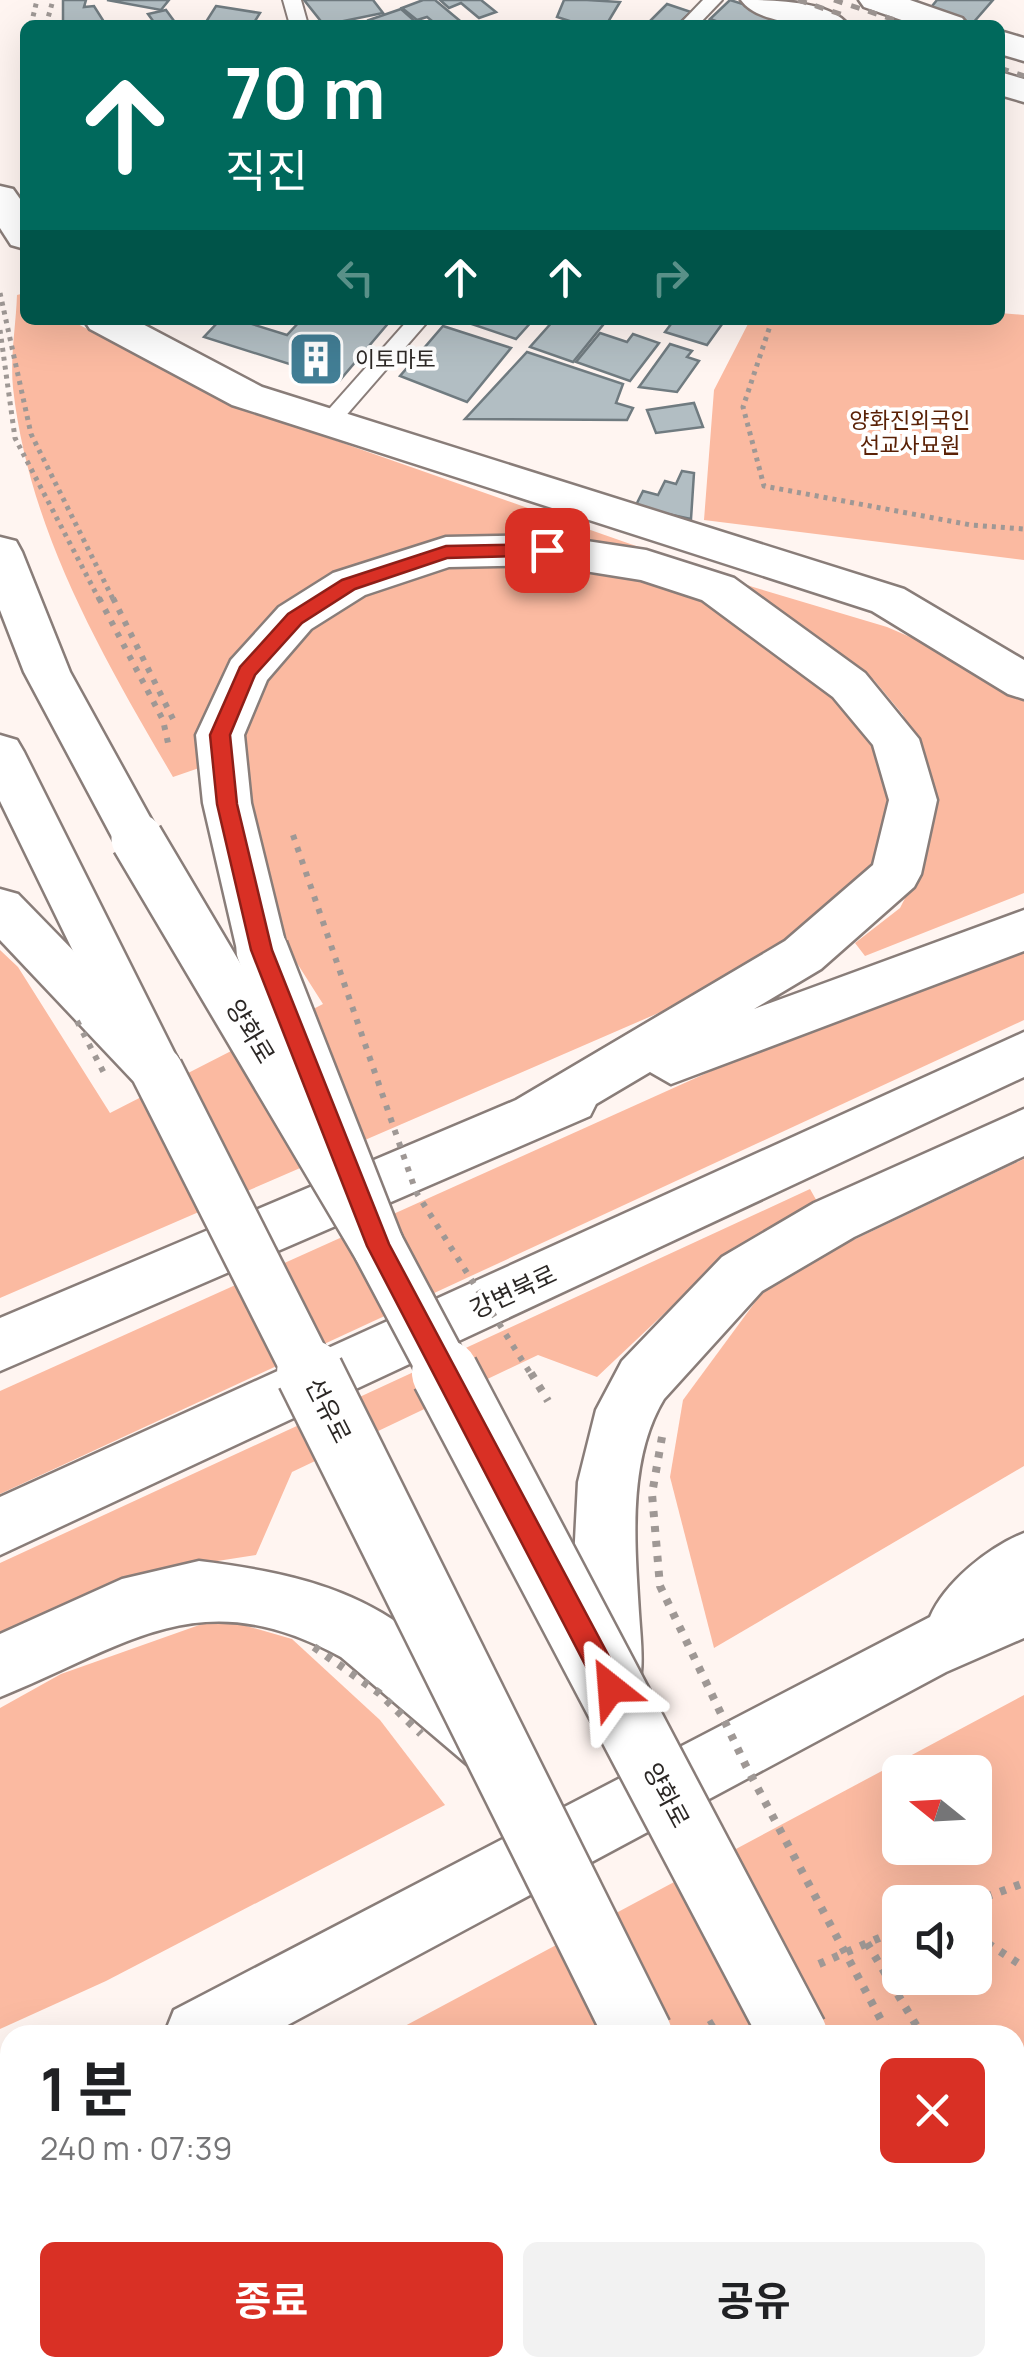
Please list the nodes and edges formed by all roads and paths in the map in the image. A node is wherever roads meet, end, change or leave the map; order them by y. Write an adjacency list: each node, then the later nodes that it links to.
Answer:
1 (713, 0): 4 (lane)
2 (758, 0): 5 (main road)
3 (876, 0): 6 (main road)
4 (693, 20)
5 (816, 20)
6 (935, 20)
7 (0, 197): 8 (main road)
8 (20, 229)
9 (0, 293): 22 (path)
10 (113, 325): 14 (main road)
11 (414, 325): 14 (lane)
12 (770, 325): 15 (path)
13 (0, 330): 20 (path)
14 (328, 422): 17 (main road)
15 (1024, 529)
16 (0, 552): 30 (main road, 양화로, bridge)
17 (888, 600): 18 (main road); 19 (main road)
18 (1024, 636)
19 (1024, 682)
20 (169, 751)
21 (0, 752): 27 (main road)
22 (180, 754)
23 (294, 834): 32 (path, bridge)
24 (0, 908): 27 (main road)
25 (1024, 930): 28 (main road)
26 (1024, 1053): 34 (main road, 강변북로)
27 (157, 1071): 42 (main road, 선유로, bridge)
28 (537, 1112): 30 (main road, bridge); 31 (main road)
29 (1024, 1131): 40 (main road)
30 (378, 1246): 40 (main road, 양화로, bridge)
31 (0, 1345)
32 (548, 1401)
33 (662, 1437): 53 (path, bridge)
34 (0, 1527)
35 (1024, 1562): 38 (main road)
36 (1024, 1608): 38 (main road)
37 (314, 1647): 41 (path, bridge)
38 (924, 1650): 50 (main road)
39 (0, 1666): 42 (main road, bridge)
40 (611, 1688): 52 (main road, 양화로, bridge)
41 (434, 1748)
42 (500, 1749): 51 (main road, bridge)
43 (1024, 1883): 44 (path)
44 (992, 1895)
45 (882, 1937): 48 (path)
46 (992, 1945): 47 (path)
47 (1024, 1967)
48 (882, 1968)
49 (898, 1995): 54 (path)
50 (217, 2025)
51 (633, 2025)
52 (789, 2025)
53 (884, 2025)
54 (916, 2025)

